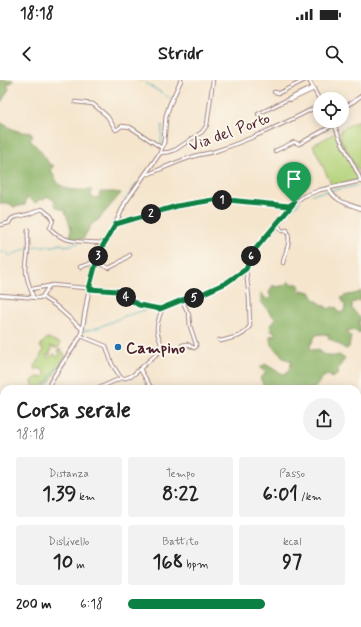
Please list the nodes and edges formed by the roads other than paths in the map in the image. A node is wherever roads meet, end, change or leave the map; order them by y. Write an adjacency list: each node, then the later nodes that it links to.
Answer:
1 (181, 80): 16 (street)
2 (212, 80): 18 (street)
3 (305, 80): 6 (street)
4 (309, 80): 5 (street)
5 (313, 88): 7 (street); 9 (street); 13 (street)
6 (274, 92)
7 (315, 92)
8 (361, 96): 11 (street)
9 (288, 101)
10 (75, 102): 16 (street)
11 (349, 104)
12 (313, 108): 19 (street, Via del Porto)
13 (258, 114)
14 (324, 128): 17 (street)
15 (336, 128): 20 (street)
16 (162, 148): 18 (street)
17 (274, 151)
18 (160, 153): 19 (street)
19 (145, 174): 24 (street)
20 (361, 182): 21 (street)
21 (329, 190): 22 (street); 23 (street)
22 (294, 203): 24 (street); 25 (street)
23 (361, 209)
24 (116, 224): 28 (street)
25 (278, 225): 31 (street); 33 (street)
26 (0, 226): 28 (street)
27 (28, 230): 35 (street)
28 (104, 243): 30 (street)
29 (130, 255): 30 (street)
30 (96, 262): 32 (street); 36 (street)
31 (283, 263)
32 (80, 267)
33 (246, 269): 40 (street); 43 (street)
34 (49, 286): 35 (street); 36 (street); 39 (street)
35 (31, 288): 38 (street)
36 (89, 289): 41 (street); 42 (street)
37 (0, 295): 38 (street)
38 (33, 297): 39 (street)
39 (42, 297): 42 (street)
40 (182, 301): 41 (street); 44 (street)
41 (162, 310): 45 (street)
42 (82, 332): 46 (street); 47 (street)
43 (218, 340)
44 (182, 345)
45 (140, 368): 46 (street); 49 (street)
46 (121, 378): 48 (street)
47 (50, 385)
48 (106, 385)
49 (150, 385)

